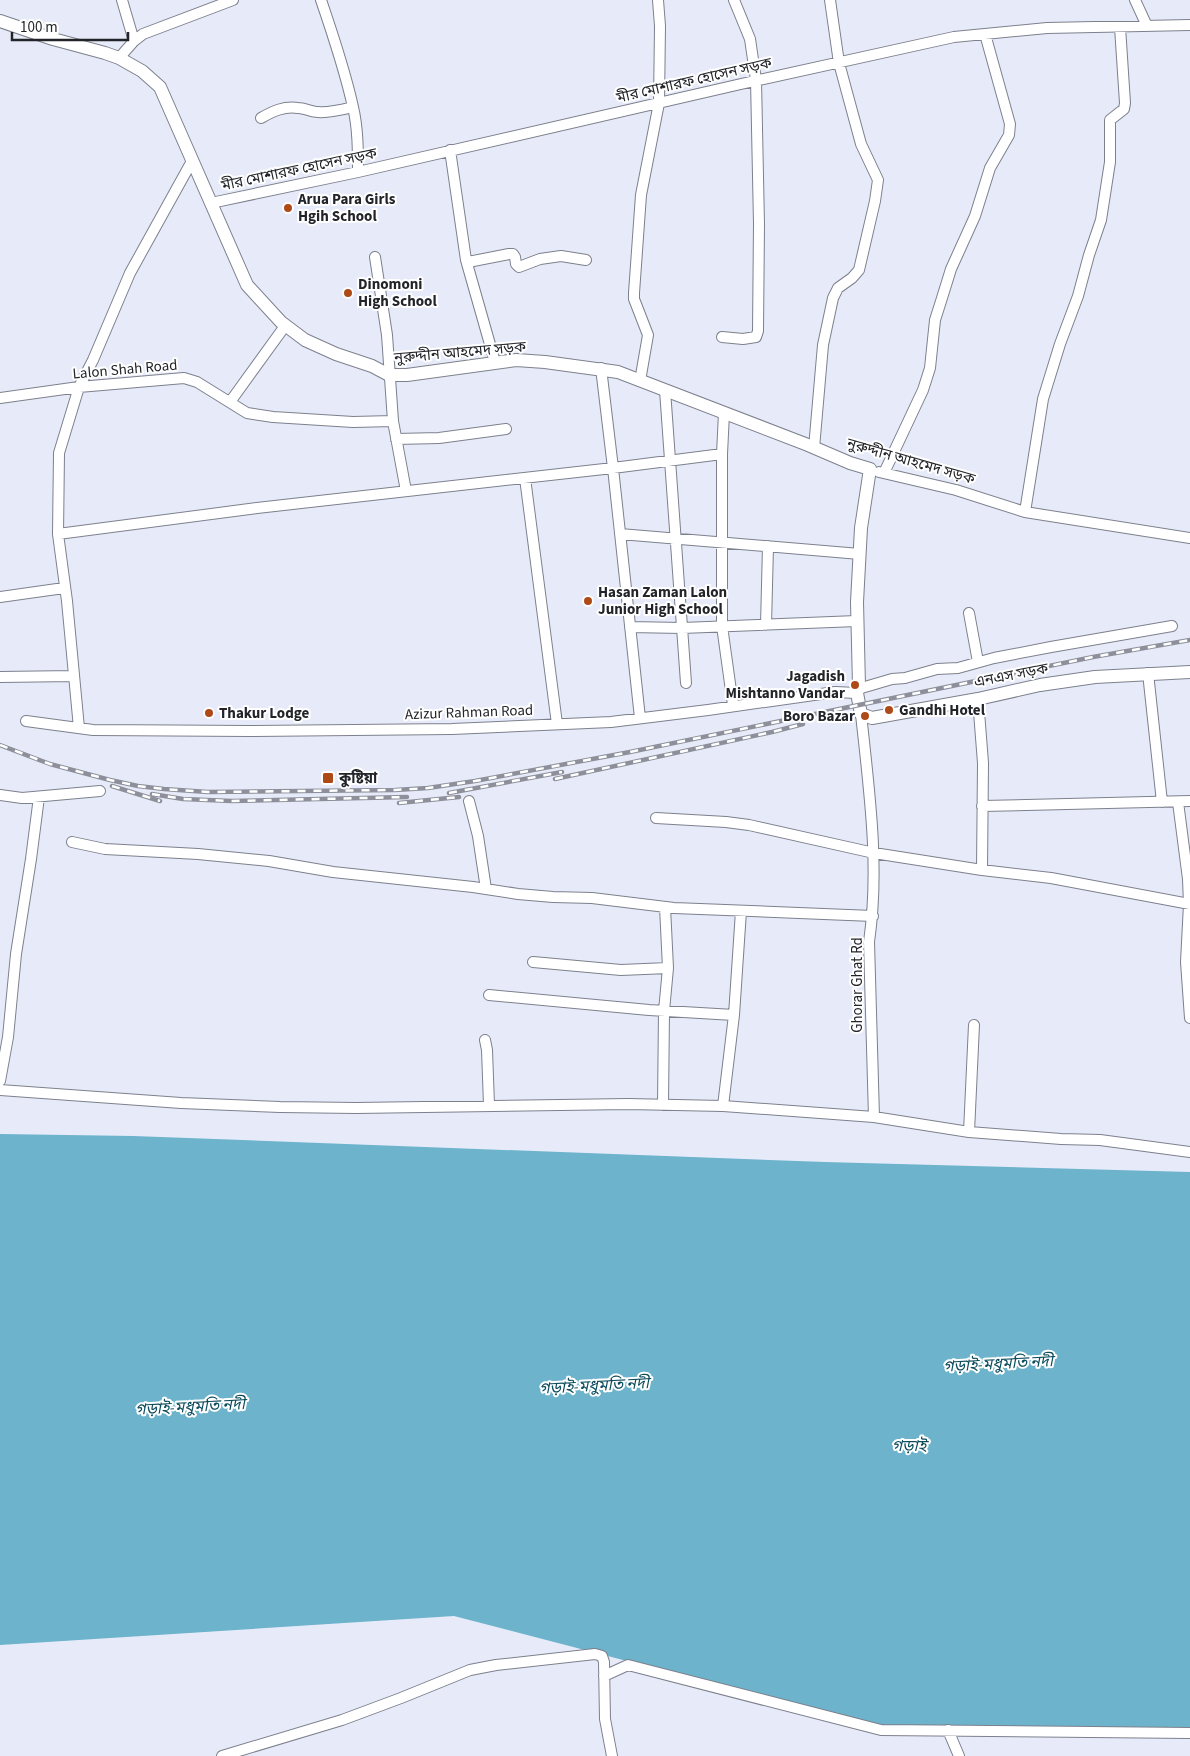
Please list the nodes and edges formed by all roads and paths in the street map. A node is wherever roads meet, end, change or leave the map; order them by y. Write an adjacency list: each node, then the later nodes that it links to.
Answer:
1 (122, 0): 13 (street)
2 (233, 0): 13 (street)
3 (320, 0): 18 (street)
4 (658, 0): 17 (street)
5 (734, 0): 16 (street)
6 (830, 0): 15 (street)
7 (1135, 0): 11 (street)
8 (0, 21): 14 (main road, নুরুদ্দীন আহমেদ সড়ক)
9 (1190, 25): 11 (street, মীর মোশারফ হোসেন সড়ক)
10 (1120, 26): 11 (street, মীর মোশারফ হোসেন সড়ক); 12 (street, মীর মোশারফ হোসেন সড়ক); 49 (street)
11 (1147, 26)
12 (985, 34): 15 (street, মীর মোশারফ হোসেন সড়ক); 46 (street)
13 (134, 41): 14 (street)
14 (119, 58): 21 (main road, নুরুদ্দীন আহমেদ সড়ক)
15 (839, 63): 16 (street, মীর মোশারফ হোসেন সড়ক); 41 (street)
16 (756, 80): 17 (street, মীর মোশারফ হোসেন সড়ক); 28 (street)
17 (659, 103): 20 (street, মীর মোশারফ হোসেন সড়ক); 32 (street)
18 (353, 108): 19 (street); 22 (street)
19 (261, 118)
20 (450, 150): 22 (street, মীর মোশারফ হোসেন সড়ক); 26 (street)
21 (192, 161): 23 (main road, নুরুদ্দীন আহমেদ সড়ক); 33 (street)
22 (358, 172): 23 (street, মীর মোশারফ হোসেন সড়ক)
23 (210, 204): 27 (main road, নুরুদ্দীন আহমেদ সড়ক)
24 (376, 257): 31 (street)
25 (586, 260): 26 (street)
26 (468, 262): 29 (street)
27 (285, 326): 31 (main road, নুরুদ্দীন আহমেদ সড়ক); 36 (street)
28 (722, 337)
29 (495, 362): 30 (main road, নুরুদ্দীন আহমেদ সড়ক); 31 (main road, নুরুদ্দীন আহমেদ সড়ক)
30 (601, 368): 32 (main road, নুরুদ্দীন আহমেদ সড়ক); 44 (street)
31 (389, 375): 38 (street)
32 (640, 381): 34 (main road, নুরুদ্দীন আহমেদ সড়ক)
33 (79, 387): 35 (street, Lalon Shah Road); 36 (street, Lalon Shah Road); 50 (street)
34 (665, 390): 37 (main road, নুরুদ্দীন আহমেদ সড়ক); 43 (street)
35 (0, 398)
36 (230, 402): 38 (street, Lalon Shah Road)
37 (724, 413): 41 (main road, নুরুদ্দীন আহমেদ সড়ক); 42 (street)
38 (393, 421): 40 (street)
39 (506, 429): 40 (street)
40 (396, 439): 48 (street)
41 (814, 448): 45 (main road, নুরুদ্দীন আহমেদ সড়ক)
42 (722, 454): 43 (street); 54 (street)
43 (670, 460): 44 (street); 52 (street)
44 (614, 468): 47 (street); 51 (street)
45 (870, 469): 46 (street, নুরুদ্দীন আহমেদ সড়ক); 56 (main road)
46 (884, 473): 49 (street, নুরুদ্দীন আহমেদ সড়ক)
47 (525, 478): 48 (street); 78 (street)
48 (406, 491): 50 (street)
49 (1025, 512): 53 (street, নুরুদ্দীন আহমেদ সড়ক)
50 (58, 534): 57 (street)
51 (620, 534): 52 (street); 64 (street)
52 (676, 538): 54 (street); 65 (street)
53 (1190, 538)
54 (723, 542): 55 (street); 62 (street)
55 (768, 546): 56 (street); 61 (street)
56 (860, 554): 60 (main road)
57 (64, 588): 58 (street); 69 (street)
58 (0, 597)
59 (969, 613): 66 (street)
60 (857, 621): 61 (street); 72 (main road)
61 (766, 625): 62 (street)
62 (722, 626): 65 (street); 74 (street)
63 (1172, 626): 66 (street, Azizur Rahman Road)
64 (630, 627): 65 (street); 76 (street)
65 (682, 628): 71 (street)
66 (978, 662): 72 (street, Azizur Rahman Road)
67 (1190, 672): 68 (main road, এনএস সড়ক)
68 (1148, 673): 73 (main road, এনএস সড়ক); 85 (street)
69 (74, 676): 70 (street); 79 (street)
70 (0, 677)
71 (686, 683)
72 (858, 691): 74 (street, Azizur Rahman Road); 75 (main road)
73 (978, 698): 75 (main road, এনএস সড়ক); 87 (street)
74 (733, 705): 76 (street, Azizur Rahman Road)
75 (861, 714): 90 (street, Ghorar Ghat Rd)
76 (640, 718): 78 (street, Azizur Rahman Road)
77 (26, 720): 79 (street, Azizur Rahman Road)
78 (556, 724): 79 (street, Azizur Rahman Road)
79 (79, 728)
80 (100, 791): 82 (street)
81 (0, 795): 82 (street)
82 (39, 797): 106 (street)
83 (469, 801): 92 (street)
84 (1190, 801): 86 (street)
85 (1162, 802): 86 (street); 87 (street)
86 (1178, 802): 93 (street)
87 (982, 806): 91 (street)
88 (656, 818): 90 (street)
89 (72, 842): 92 (street)
90 (874, 853): 91 (street); 96 (street, Ghorar Ghat Rd)
91 (982, 870): 93 (street)
92 (486, 889): 94 (street)
93 (1190, 904): 100 (street)
94 (665, 907): 95 (street); 98 (street)
95 (741, 911): 96 (street); 102 (street)
96 (873, 916): 111 (street, Ghorar Ghat Rd)
97 (533, 962): 98 (street)
98 (668, 968): 101 (street)
99 (489, 995): 101 (street)
100 (1189, 1000): 103 (street)
101 (664, 1011): 102 (street); 109 (street)
102 (734, 1015): 110 (street)
103 (1190, 1018)
104 (974, 1025): 112 (street)
105 (485, 1040): 108 (street)
106 (0, 1081)
107 (0, 1090): 108 (street)
108 (489, 1105): 109 (street)
109 (663, 1105): 110 (street)
110 (722, 1106): 111 (street)
111 (874, 1116): 112 (street)
112 (969, 1132): 113 (street)
113 (1190, 1152)
114 (604, 1676): 115 (street); 117 (street); 118 (street)
115 (948, 1730): 116 (street); 119 (street)
116 (1190, 1733)
117 (222, 1756)
118 (612, 1756)
119 (959, 1756)

